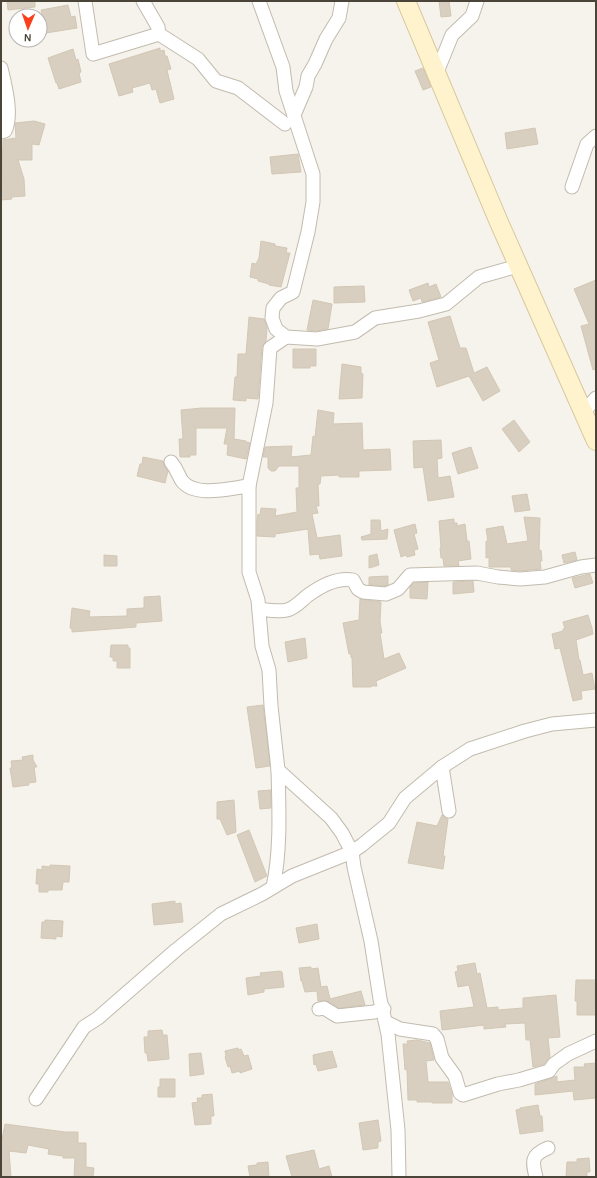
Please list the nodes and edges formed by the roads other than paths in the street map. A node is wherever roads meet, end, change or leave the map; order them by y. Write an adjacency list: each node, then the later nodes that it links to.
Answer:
1 (85, 1): 7 (street)
2 (143, 1): 7 (street)
3 (259, 1): 10 (street)
4 (342, 1): 10 (street)
5 (406, 1): 9 (main road)
6 (477, 1): 9 (street)
7 (159, 34): 10 (street)
8 (1, 68): 11 (street)
9 (437, 72): 14 (main road)
10 (290, 119): 15 (street)
11 (1, 132)
12 (596, 136): 13 (street)
13 (572, 187)
14 (518, 266): 15 (street); 17 (main road)
15 (286, 337): 20 (street)
16 (596, 398): 17 (street)
17 (583, 413): 18 (main road)
18 (596, 441)
19 (171, 462): 20 (street)
20 (250, 486): 22 (street)
21 (596, 565): 22 (street)
22 (260, 609): 25 (street)
23 (596, 720): 24 (street)
24 (442, 767): 26 (street); 27 (street)
25 (278, 770): 27 (street); 28 (street)
26 (449, 811)
27 (352, 852): 28 (street); 30 (street)
28 (273, 887): 33 (street)
29 (319, 1009): 30 (street)
30 (384, 1009): 31 (street)
31 (386, 1022): 32 (street); 35 (street)
32 (596, 1040)
33 (36, 1099)
34 (548, 1148): 36 (street)
35 (399, 1177)
36 (536, 1177)

